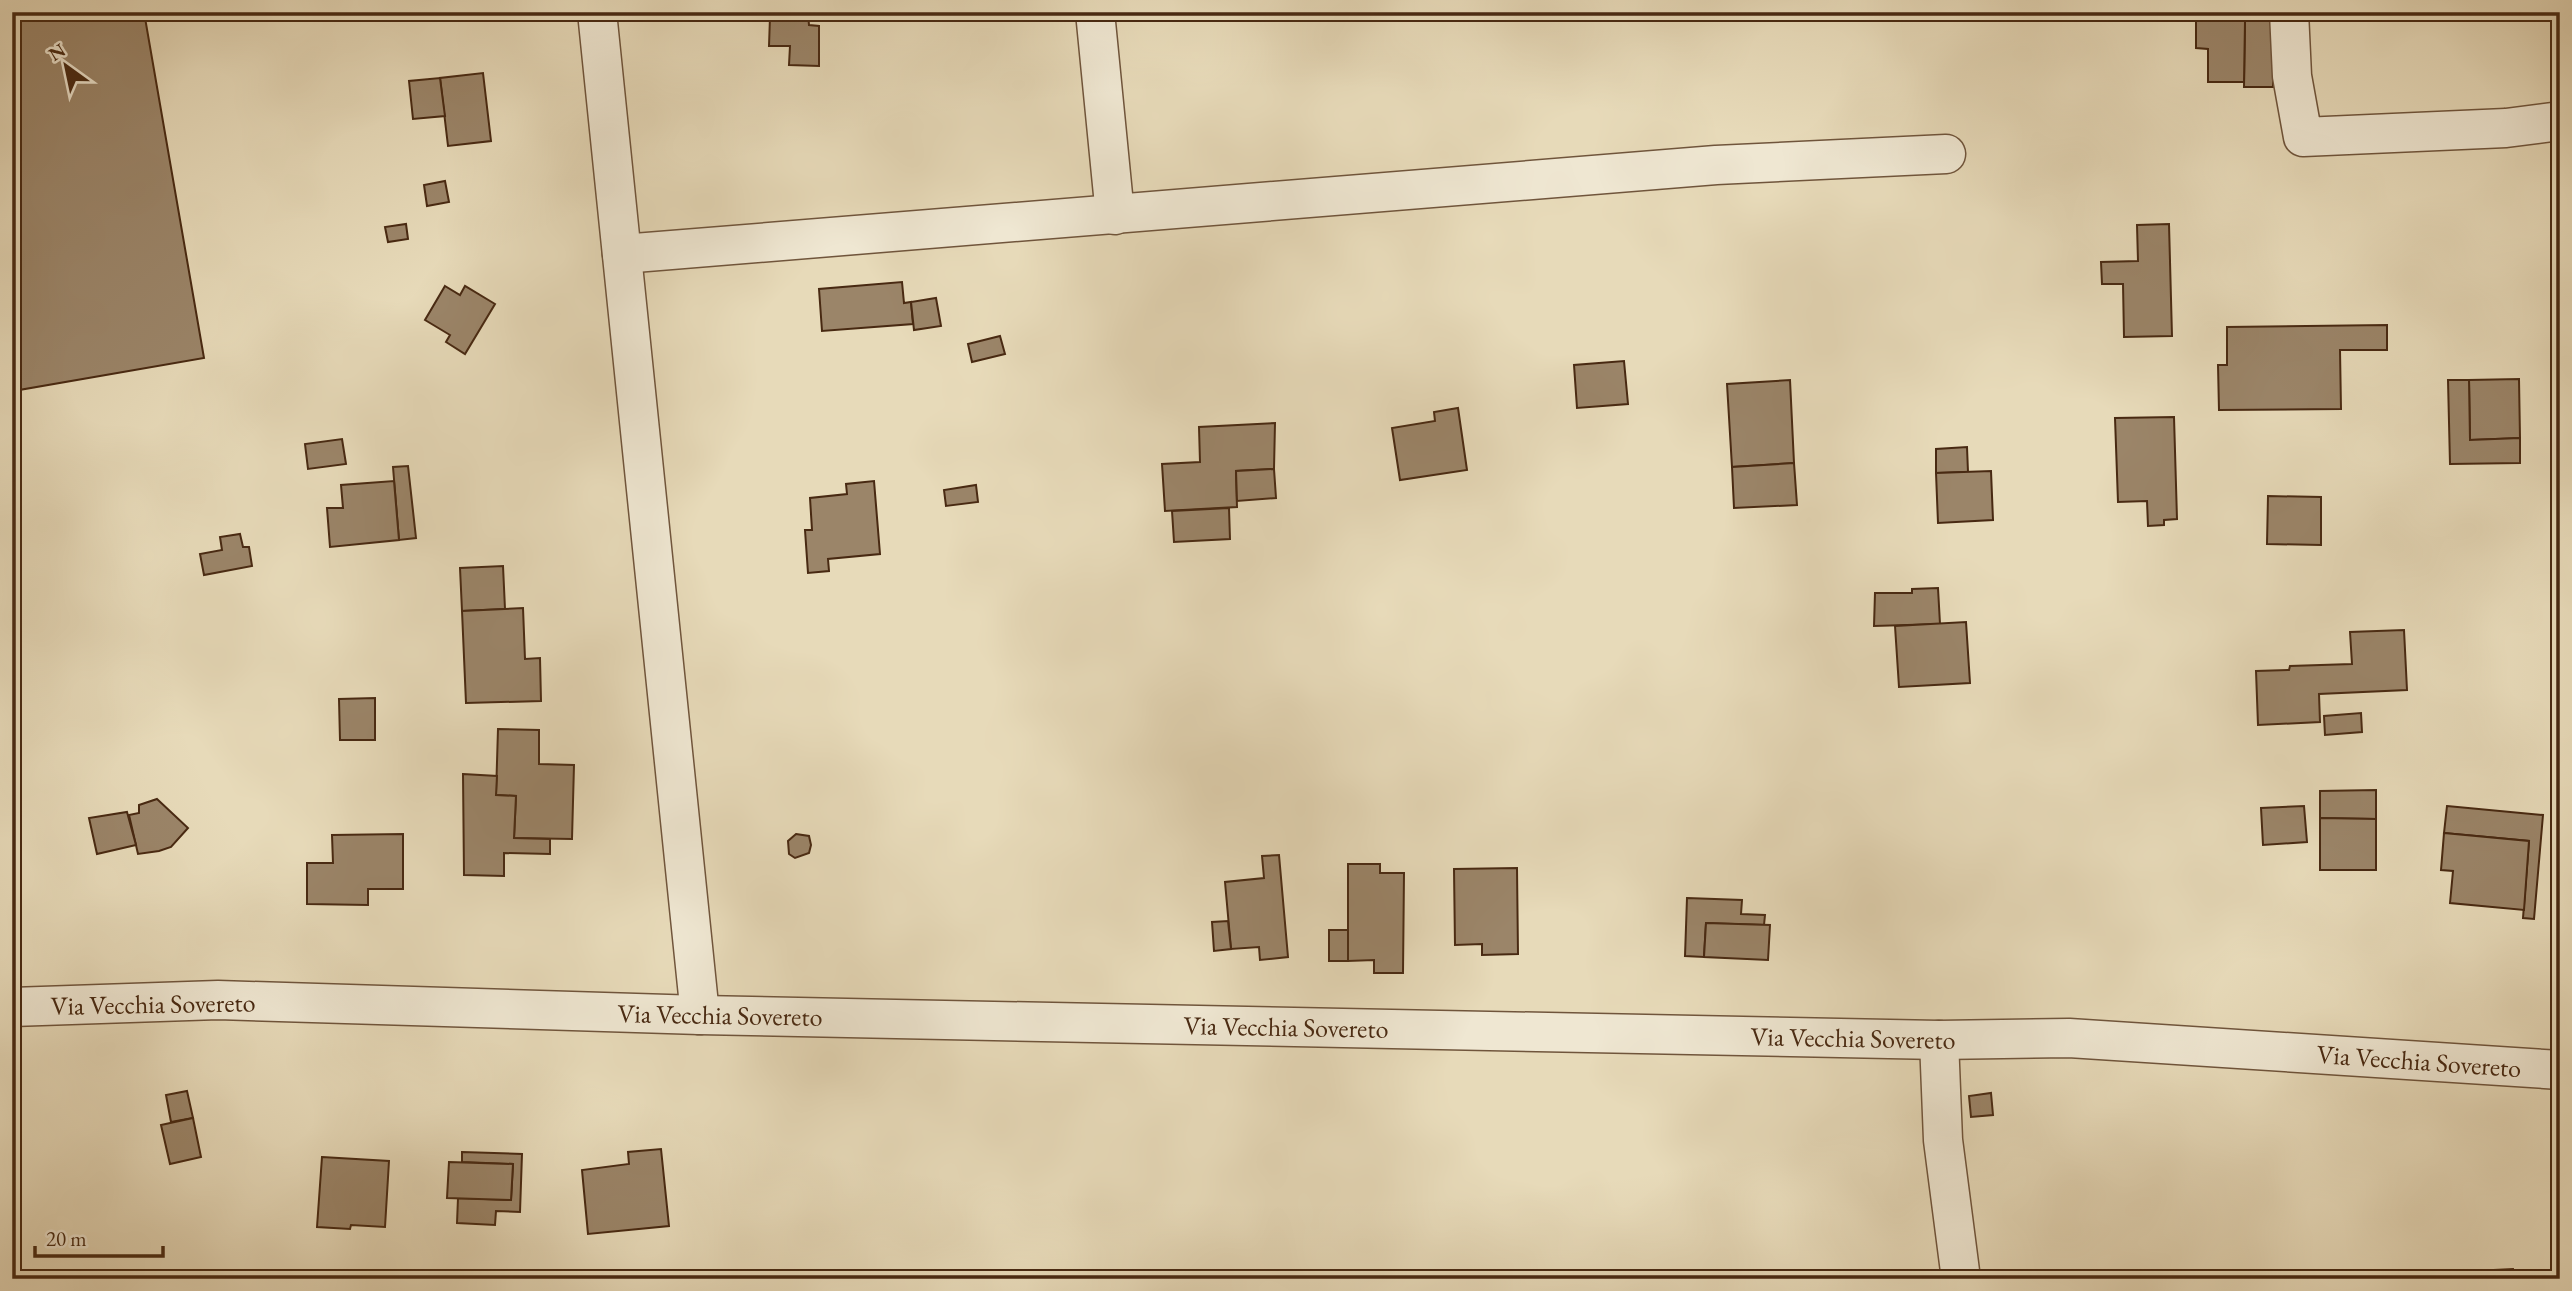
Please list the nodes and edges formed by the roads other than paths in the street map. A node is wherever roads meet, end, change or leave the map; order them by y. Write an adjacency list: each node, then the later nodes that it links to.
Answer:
1 (597, 12): 7 (street)
2 (1095, 12): 6 (street)
3 (2289, 12): 4 (street)
4 (2560, 121)
5 (1946, 154): 6 (street)
6 (1115, 215): 7 (street)
7 (622, 254): 9 (street)
8 (12, 1007): 9 (street, Via Vecchia Sovereto)
9 (700, 1014): 10 (street, Via Vecchia Sovereto)
10 (1939, 1041): 11 (street, Via Vecchia Sovereto); 12 (street)
11 (2560, 1070)
12 (1961, 1279)

